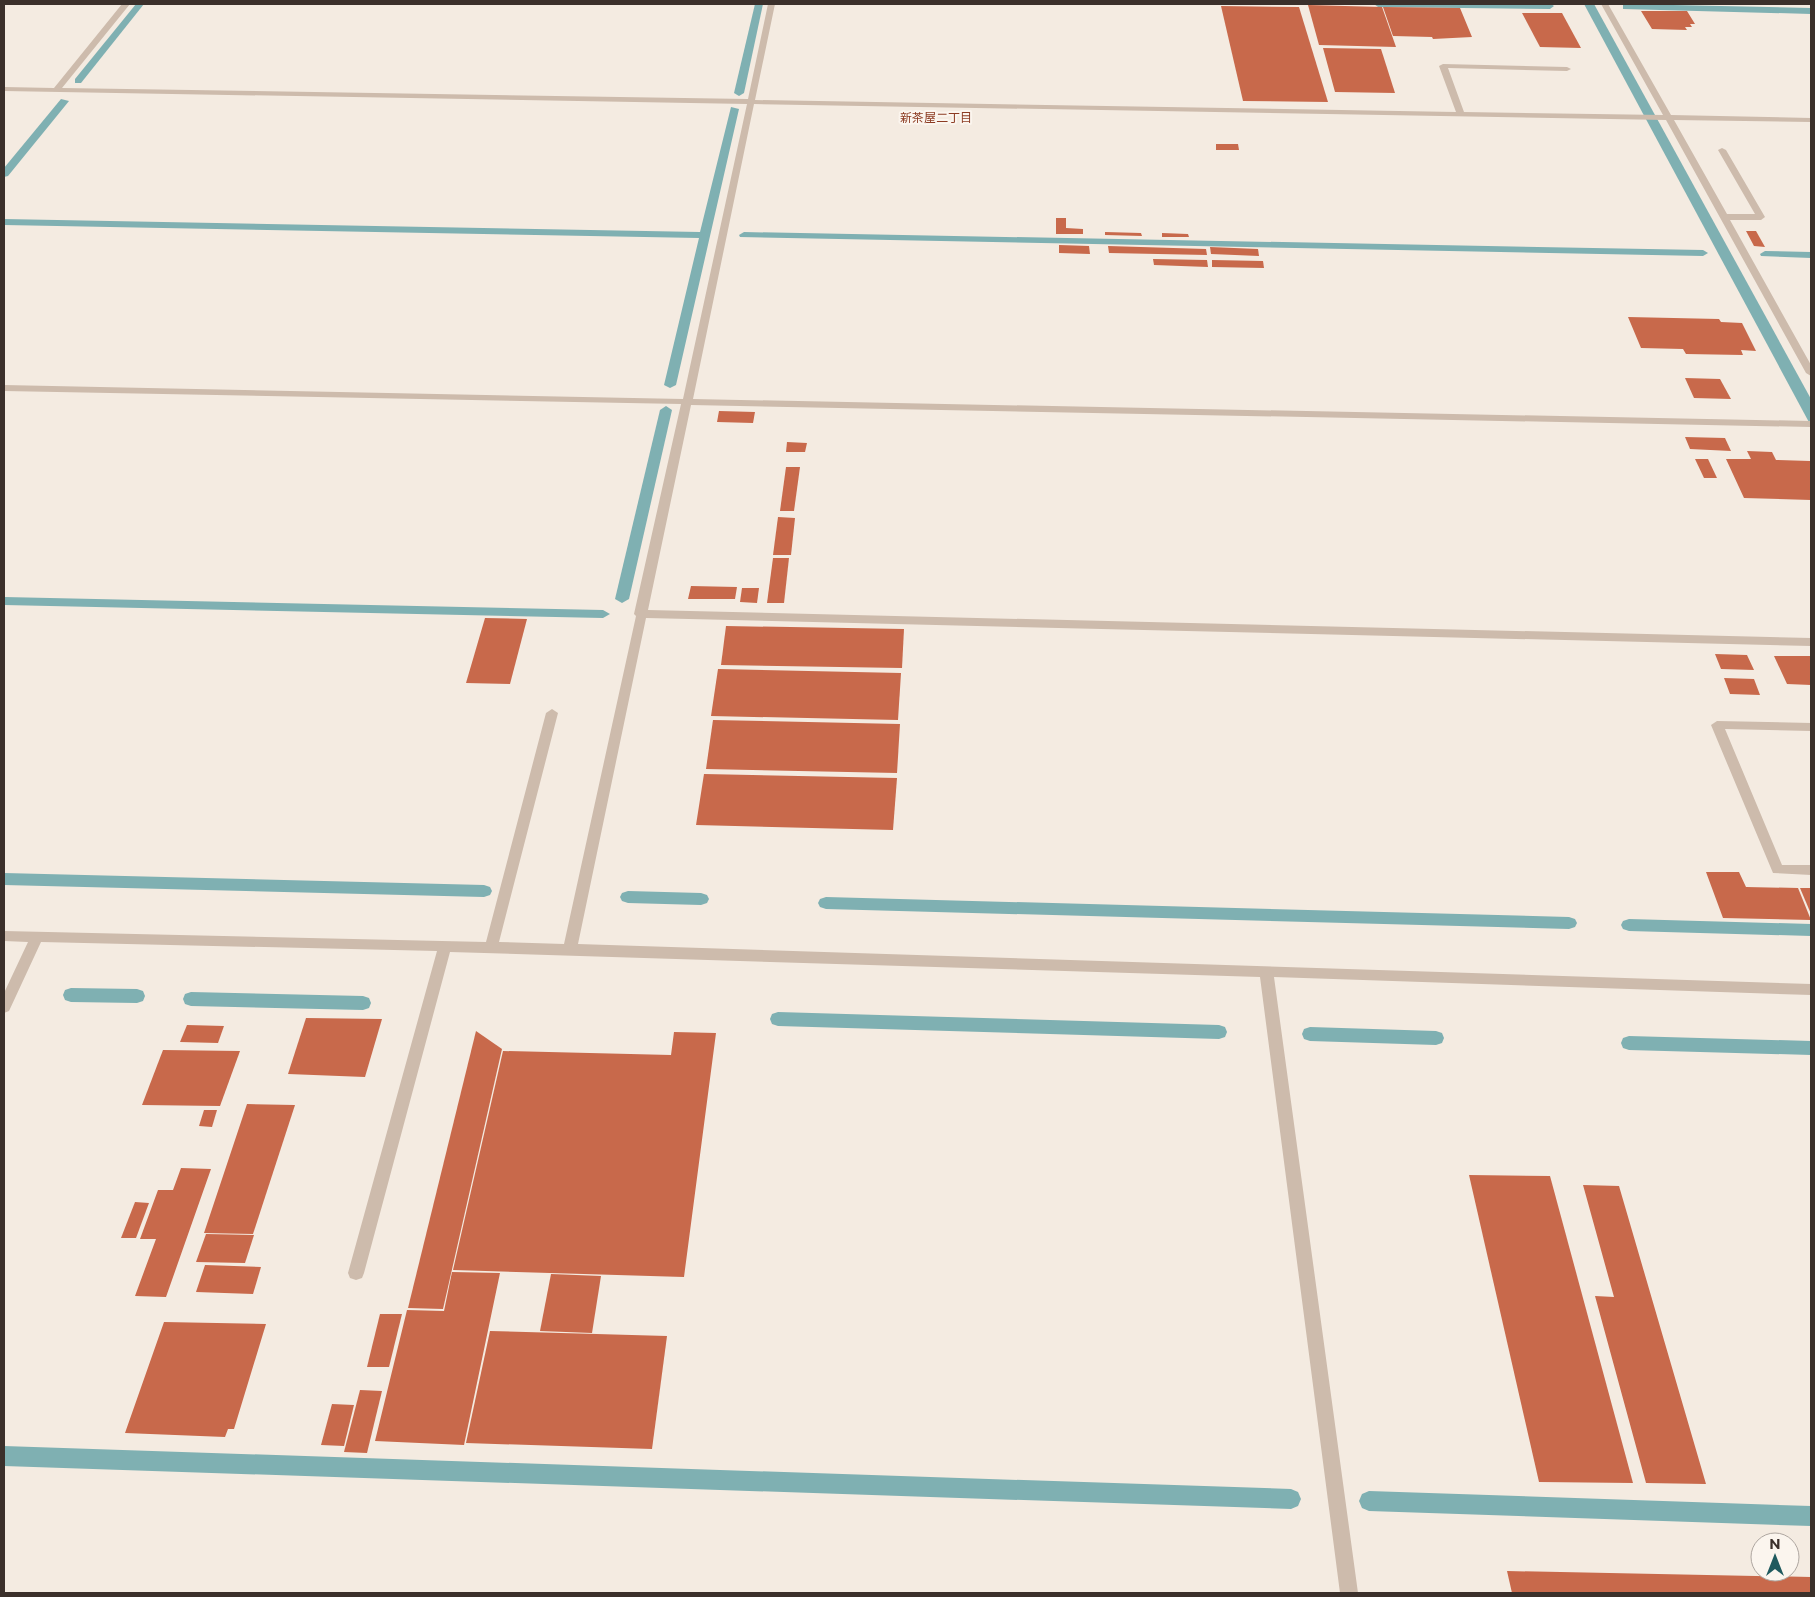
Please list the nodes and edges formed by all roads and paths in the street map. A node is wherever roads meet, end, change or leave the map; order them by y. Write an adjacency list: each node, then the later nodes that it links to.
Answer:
1 (126, 4): 6 (street)
2 (772, 4): 7 (street)
3 (1605, 4): 9 (street)
4 (1567, 68): 8 (street)
5 (4, 89): 6 (street)
6 (56, 90): 7 (street)
7 (751, 102): 8 (street); 15 (street)
8 (1461, 114): 9 (street)
9 (1664, 118): 10 (street); 12 (street)
10 (1811, 120)
11 (1722, 150): 12 (street)
12 (1724, 217): 13 (street)
13 (1811, 373)
14 (4, 388): 15 (street)
15 (686, 401): 16 (street); 17 (street)
16 (1807, 424)
17 (640, 614): 18 (street); 26 (street)
18 (1811, 642)
19 (552, 713): 25 (street)
20 (1811, 727): 21 (street)
21 (1811, 870)
22 (4, 936): 23 (street)
23 (37, 937): 24 (street); 29 (street)
24 (445, 946): 25 (street); 30 (street)
25 (491, 947): 26 (street)
26 (570, 949): 27 (street)
27 (1266, 971): 28 (street); 31 (street)
28 (1811, 989)
29 (4, 1008)
30 (356, 1273)
31 (1349, 1593)

